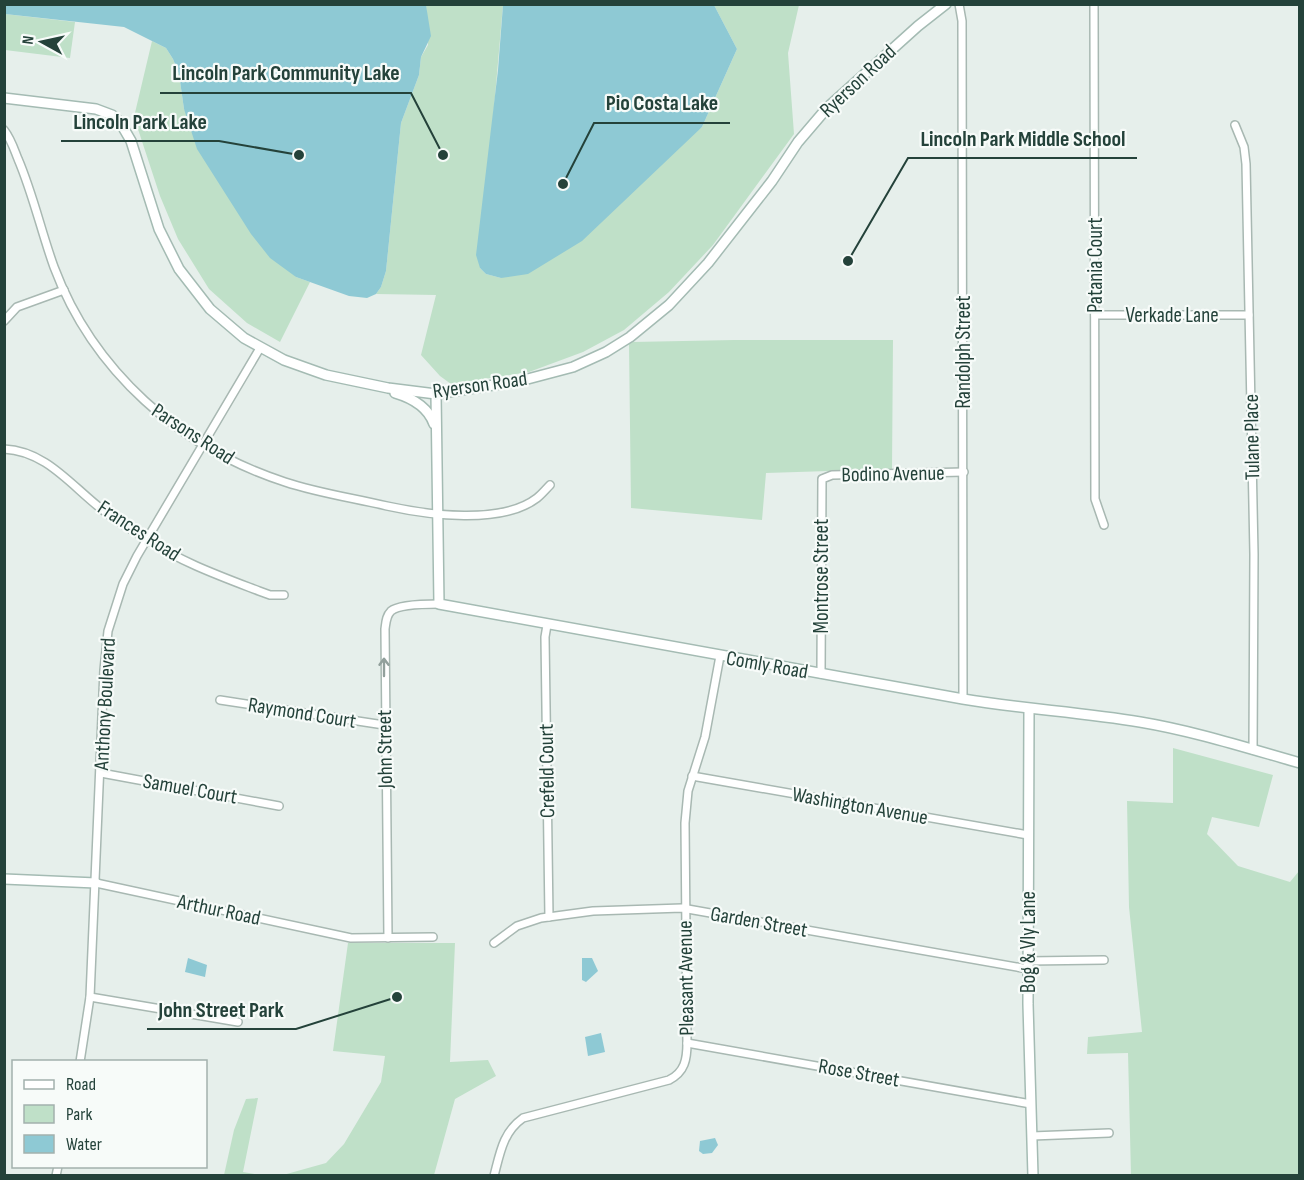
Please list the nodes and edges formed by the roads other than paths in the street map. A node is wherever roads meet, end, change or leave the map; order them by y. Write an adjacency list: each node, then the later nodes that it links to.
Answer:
1 (946, 4): 13 (main road, Ryerson Road)
2 (959, 4): 17 (street, Randolph Street)
3 (1094, 4): 8 (street, Patania Court)
4 (4, 98): 11 (main road, Ryerson Road)
5 (1235, 125): 9 (street, Tulane Place)
6 (4, 130): 7 (street, Parsons Road)
7 (64, 290): 10 (street); 15 (street, Parsons Road)
8 (1095, 315): 9 (street, Verkade Lane); 21 (street, Patania Court)
9 (1250, 315): 32 (street, Tulane Place)
10 (4, 321)
11 (260, 348): 12 (main road, Ryerson Road); 15 (street, Anthony Boulevard)
12 (364, 383): 13 (main road, Ryerson Road); 14 (main road)
13 (436, 394): 14 (main road)
14 (436, 428): 20 (main road)
15 (204, 446): 20 (street, Parsons Road); 22 (street, Anthony Boulevard)
16 (4, 449): 22 (street, Frances Road)
17 (964, 472): 18 (street, Bodino Avenue); 28 (street, Randolph Street)
18 (824, 478): 27 (street, Montrose Street)
19 (550, 485): 20 (street, Parsons Road)
20 (438, 513): 24 (main road)
21 (1104, 525)
22 (147, 540): 23 (street, Frances Road); 34 (street, Anthony Boulevard)
23 (284, 594)
24 (440, 604): 25 (main road, Comly Road); 31 (street, John Street, one-way to 24)
25 (547, 625): 26 (main road, Comly Road); 41 (street, Crefeld Court)
26 (720, 656): 27 (main road, Comly Road); 35 (street, Pleasant Avenue)
27 (821, 674): 28 (main road, Comly Road)
28 (963, 699): 30 (main road, Comly Road)
29 (220, 700): 31 (street, Raymond Court)
30 (1029, 709): 32 (main road, Comly Road); 37 (main road, Bog & Vly Lane)
31 (384, 725): 43 (street, John Street)
32 (1253, 750): 33 (main road, Comly Road)
33 (1299, 763)
34 (101, 773): 36 (street, Samuel Court); 39 (street, Anthony Boulevard)
35 (692, 776): 37 (street, Washington Avenue); 40 (street, Pleasant Avenue)
36 (279, 806)
37 (1029, 835): 46 (main road, Bog & Vly Lane)
38 (4, 879): 39 (main road, Arthur Road)
39 (96, 883): 43 (street, Arthur Road); 47 (street, Anthony Boulevard)
40 (684, 909): 41 (street, Garden Street); 46 (street, Garden Street); 49 (street, Pleasant Avenue)
41 (549, 917): 44 (street, Garden Street)
42 (433, 937): 43 (street, Arthur Road)
43 (388, 938)
44 (494, 943)
45 (1104, 960): 46 (street, Garden Street)
46 (1028, 965): 51 (main road, Bog & Vly Lane)
47 (90, 997): 48 (street); 50 (street, Anthony Boulevard)
48 (238, 1022)
49 (687, 1043): 51 (street, Rose Street); 54 (street, Pleasant Avenue)
50 (80, 1060)
51 (1031, 1104): 53 (main road, Bog & Vly Lane)
52 (1109, 1133): 53 (street)
53 (1032, 1136): 55 (main road, Bog & Vly Lane)
54 (494, 1176)
55 (1033, 1176)

